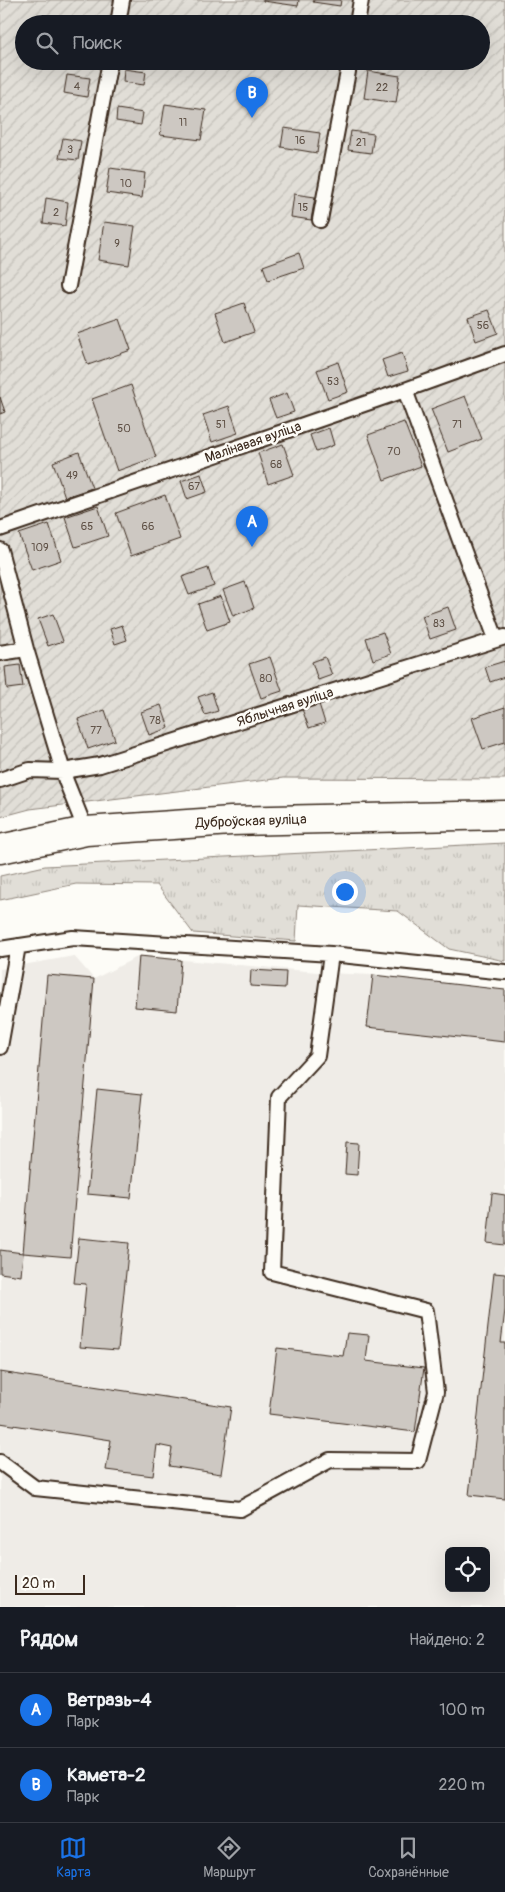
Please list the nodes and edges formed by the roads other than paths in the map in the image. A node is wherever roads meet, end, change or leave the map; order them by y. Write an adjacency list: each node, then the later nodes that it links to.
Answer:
1 (122, 0): 3 (lane)
2 (361, 0): 4 (lane)
3 (120, 15)
4 (358, 15)
5 (108, 70): 8 (lane)
6 (348, 70): 7 (lane)
7 (320, 220)
8 (68, 286)
9 (505, 354): 10 (lane, Малінавая вуліца)
10 (406, 390): 11 (lane, Малінавая вуліца); 13 (lane)
11 (0, 529)
12 (0, 550): 14 (lane)
13 (501, 638): 16 (lane, Яблычная вуліца)
14 (26, 649): 15 (lane); 16 (lane)
15 (0, 653)
16 (63, 771): 17 (lane, Яблычная вуліца); 19 (lane)
17 (0, 780)
18 (505, 816): 19 (main road, Дуброўская вуліца)
19 (86, 831): 20 (main road, Дуброўская вуліца)
20 (0, 849)
21 (18, 946): 22 (lane); 23 (lane); 25 (lane)
22 (0, 949)
23 (331, 954): 24 (lane); 26 (lane)
24 (505, 972)
25 (0, 1047)
26 (0, 1462)

